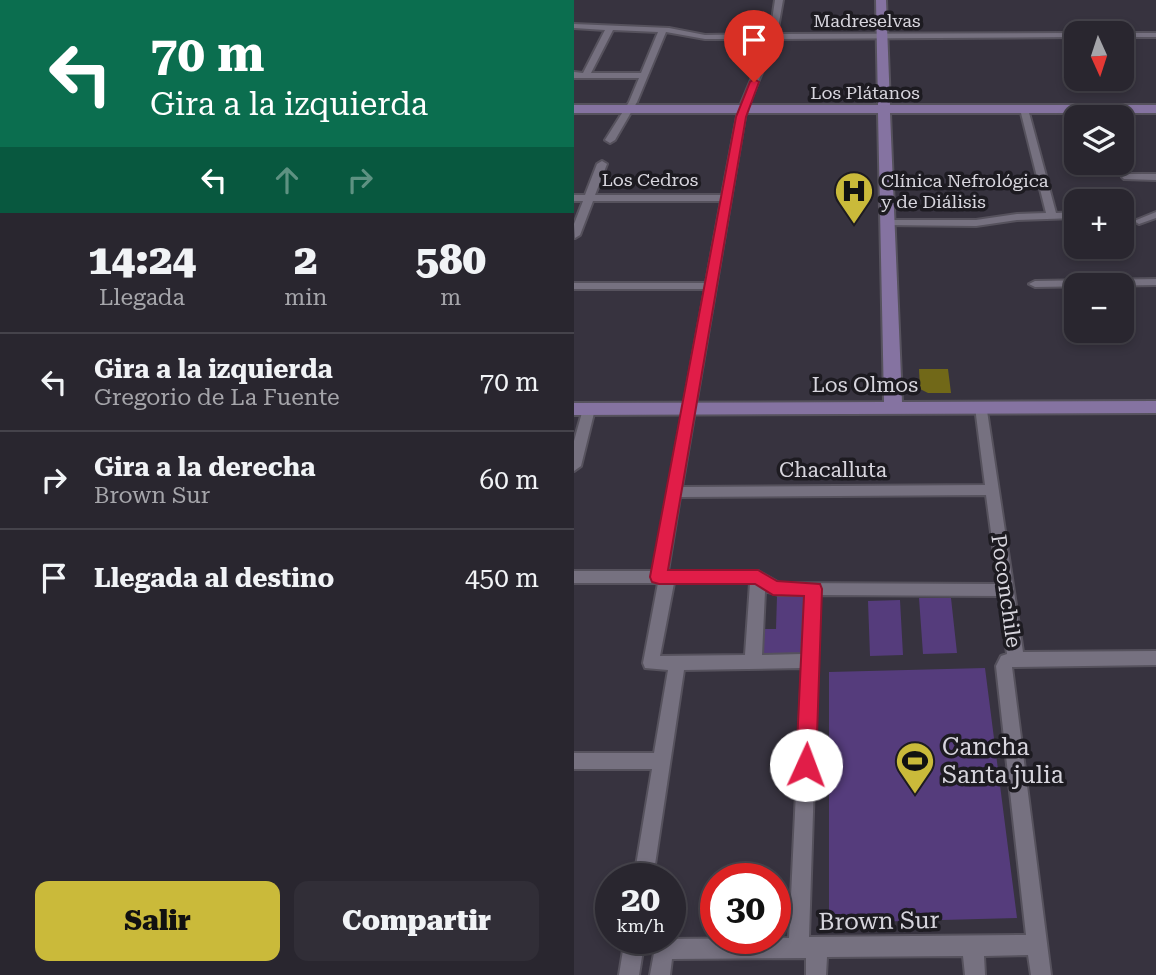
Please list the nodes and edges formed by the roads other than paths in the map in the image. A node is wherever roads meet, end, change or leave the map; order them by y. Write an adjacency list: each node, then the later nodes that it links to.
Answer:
1 (779, 0): 10 (street)
2 (881, 0): 8 (street)
3 (574, 26): 4 (street, Madreselvas)
4 (610, 27): 5 (street, Madreselvas); 12 (street)
5 (663, 30): 10 (street, Madreselvas); 13 (street)
6 (1134, 35): 7 (street)
7 (1156, 35)
8 (881, 36): 9 (street, Madreselvas); 10 (street, Madreselvas); 18 (street)
9 (1064, 36)
10 (773, 37): 19 (street)
11 (574, 75): 12 (street)
12 (586, 75): 13 (street)
13 (645, 76): 17 (street)
14 (1024, 109): 15 (street, Los Plátanos); 18 (street, Los Plátanos); 27 (street)
15 (1156, 109)
16 (574, 110): 17 (street, Los Plátanos)
17 (628, 110): 19 (street, Los Plátanos); 20 (street)
18 (884, 110): 19 (street, Los Plátanos); 31 (street)
19 (743, 111): 26 (street)
20 (610, 140)
21 (602, 164): 25 (street)
22 (1127, 177): 23 (street)
23 (1156, 177)
24 (574, 198): 25 (street, Los Cedros)
25 (589, 198): 26 (street, Los Cedros); 32 (street)
26 (727, 198): 36 (street)
27 (1052, 215): 28 (street); 31 (street)
28 (1064, 215)
29 (1156, 215): 30 (street)
30 (1139, 221)
31 (887, 223): 39 (street)
32 (575, 235)
33 (1156, 282): 34 (street)
34 (1035, 284)
35 (574, 286): 36 (street)
36 (710, 286): 41 (street)
37 (981, 407): 38 (street, Los Olmos); 39 (street, Los Olmos); 43 (street, Poconchile)
38 (1156, 407)
39 (893, 408): 41 (street, Los Olmos)
40 (581, 409): 41 (street, Los Olmos); 42 (street)
41 (688, 409): 44 (street)
42 (574, 466)
43 (993, 490): 44 (street, Chacalluta); 49 (street, Poconchile)
44 (673, 492): 45 (street)
45 (663, 577): 46 (street); 47 (street); 54 (street)
46 (758, 577): 48 (street); 53 (street)
47 (574, 578)
48 (813, 589): 49 (street); 52 (street)
49 (1006, 590): 50 (street, Poconchile)
50 (1016, 659): 51 (street); 59 (street, Poconchile)
51 (1156, 659)
52 (811, 661): 53 (street); 60 (street)
53 (753, 662): 54 (street)
54 (677, 663): 56 (street)
55 (574, 761): 56 (street)
56 (661, 761): 57 (street)
57 (646, 863)
58 (973, 946): 59 (street, Brown Sur); 60 (street, Brown Sur); 65 (street)
59 (1037, 946): 66 (street, Poconchile)
60 (808, 948): 63 (street, Brown Sur); 64 (street)
61 (632, 954): 62 (street)
62 (629, 975)
63 (660, 975)
64 (816, 975)
65 (975, 975)
66 (1041, 975)

